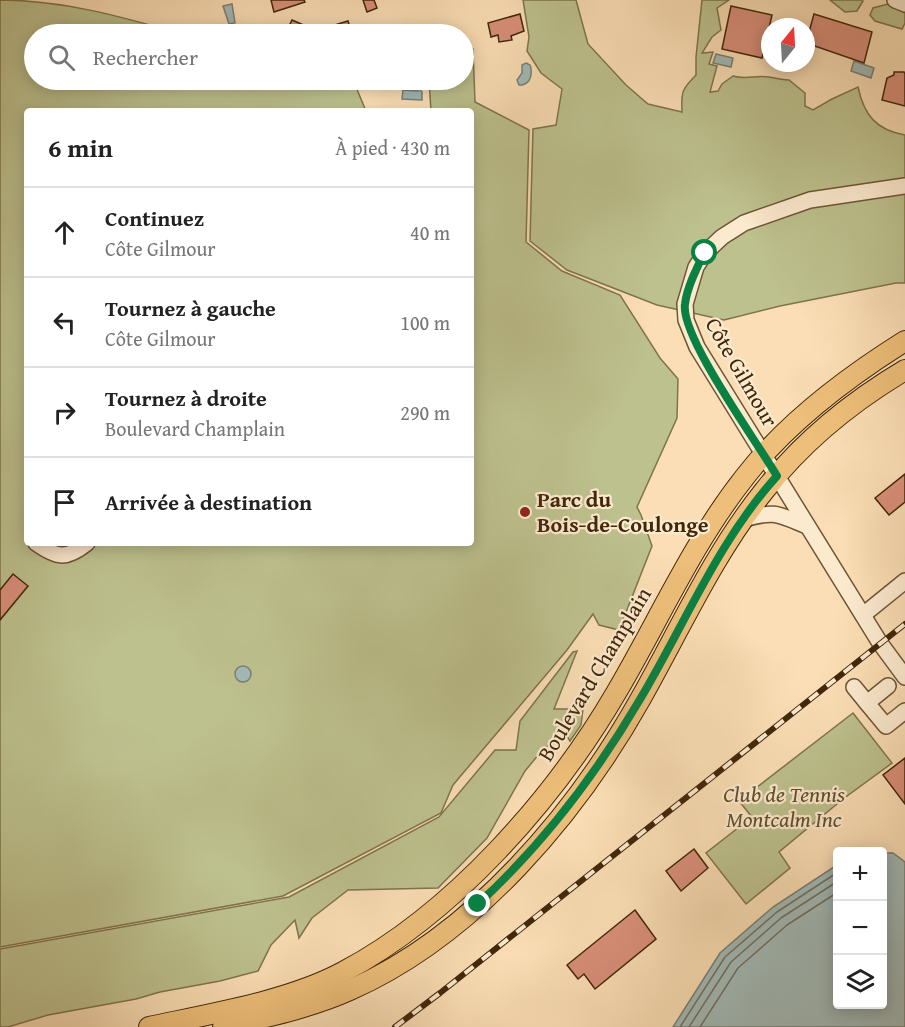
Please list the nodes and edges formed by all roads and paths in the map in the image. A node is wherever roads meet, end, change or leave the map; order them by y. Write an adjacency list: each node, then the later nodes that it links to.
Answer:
1 (895, 0): 2 (street)
2 (905, 4)
3 (905, 186): 6 (street, Côte Gilmour)
4 (905, 341): 6 (main road, Boulevard Champlain)
5 (905, 370): 7 (main road)
6 (764, 454): 7 (street, Côte Gilmour); 19 (main road, Boulevard Champlain)
7 (777, 476): 8 (main road); 9 (street, Côte Gilmour)
8 (744, 519): 9 (street); 20 (main road)
9 (807, 526): 13 (street, Côte Gilmour)
10 (42, 546): 11 (street)
11 (83, 546)
12 (905, 581): 13 (street)
13 (863, 615): 14 (street, Côte Gilmour)
14 (905, 677)
15 (888, 686): 17 (street)
16 (854, 687): 17 (street)
17 (867, 703): 18 (street)
18 (905, 711)
19 (149, 1027)
20 (223, 1027)

